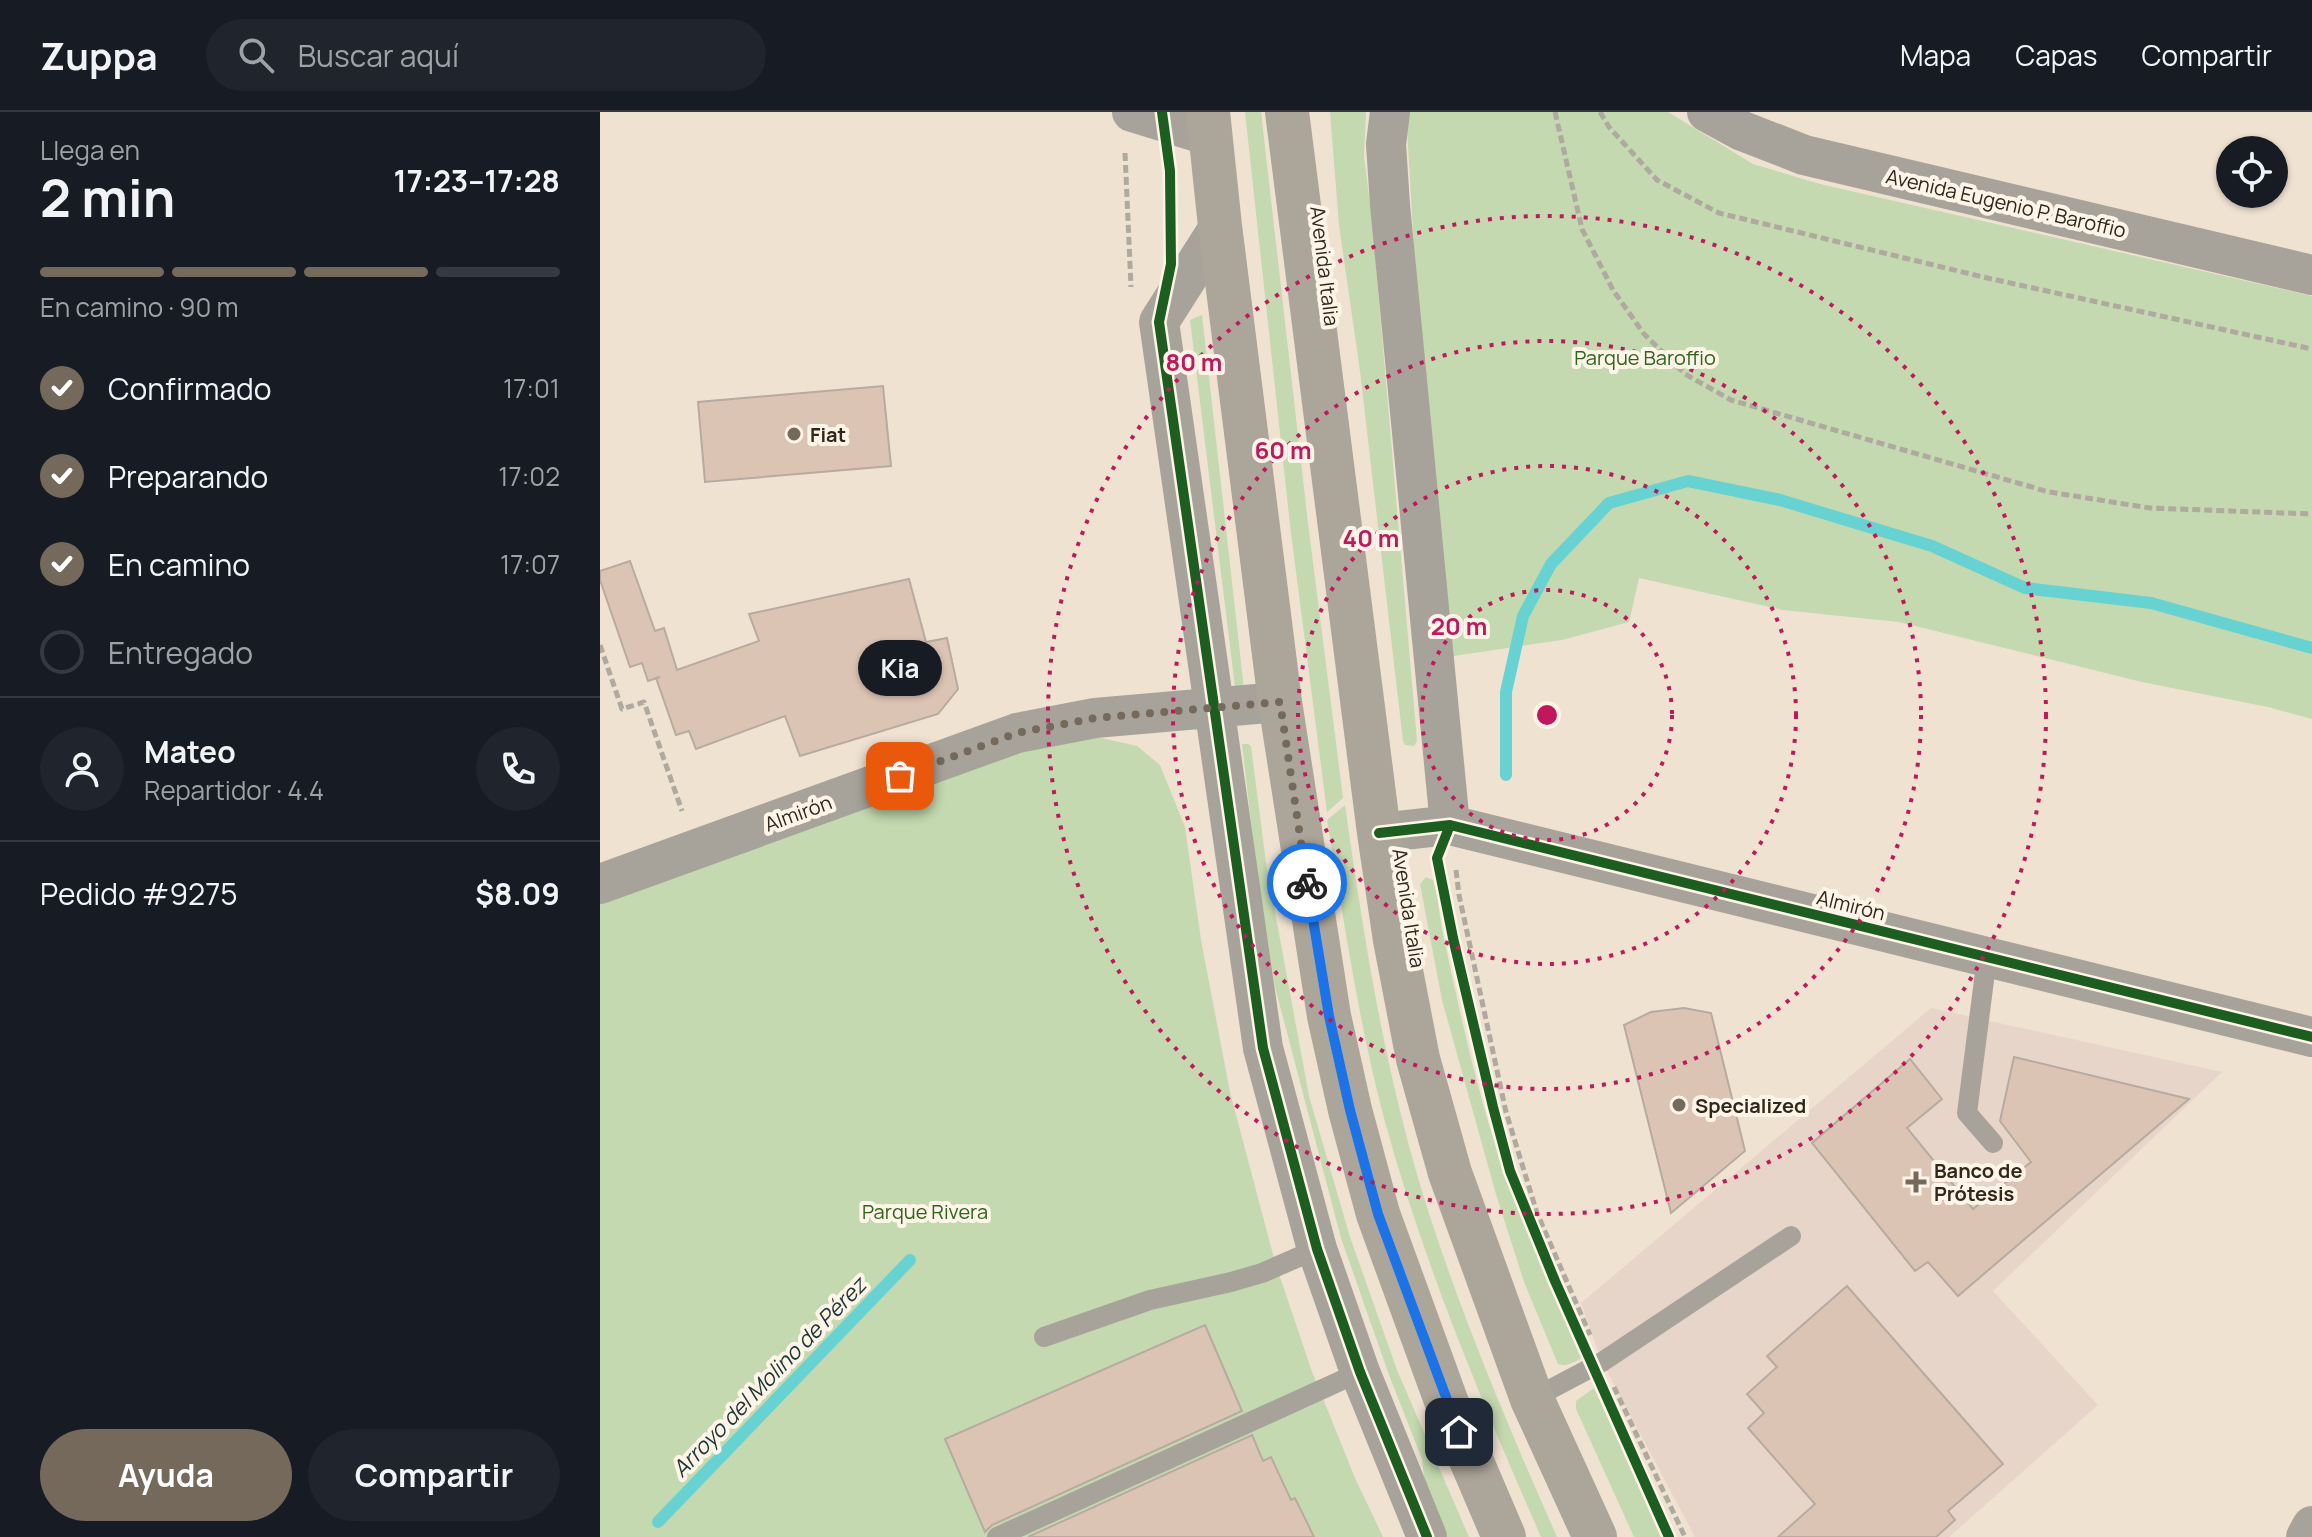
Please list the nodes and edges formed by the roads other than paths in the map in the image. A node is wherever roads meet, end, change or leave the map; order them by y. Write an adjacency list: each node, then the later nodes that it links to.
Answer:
1 (1287, 112): 11 (main road, Avenida Italia)
2 (1390, 112): 10 (street)
3 (1707, 112): 7 (street, Avenida Eugenio P. Baroffio)
4 (1209, 124): 5 (street); 6 (main road)
5 (1128, 127)
6 (1220, 226): 8 (main road); 9 (street)
7 (2312, 275)
8 (1280, 702): 9 (street, Almirón); 24 (main road)
9 (1213, 707): 12 (street, Almirón); 17 (street)
10 (1450, 825): 11 (street, Almirón); 13 (street, Almirón)
11 (1379, 833): 20 (main road, Avenida Italia)
12 (600, 884)
13 (1987, 957): 14 (street, Almirón); 15 (lane)
14 (2312, 1037)
15 (1993, 1143)
16 (1791, 1236): 20 (lane)
17 (1317, 1249): 18 (lane); 19 (street)
18 (1044, 1337)
19 (1360, 1372): 22 (lane); 23 (street)
20 (1532, 1399): 25 (main road, Avenida Italia)
21 (2312, 1526): 26 (street)
22 (997, 1537)
23 (1427, 1537)
24 (1504, 1537)
25 (1595, 1537)
26 (2306, 1537)

